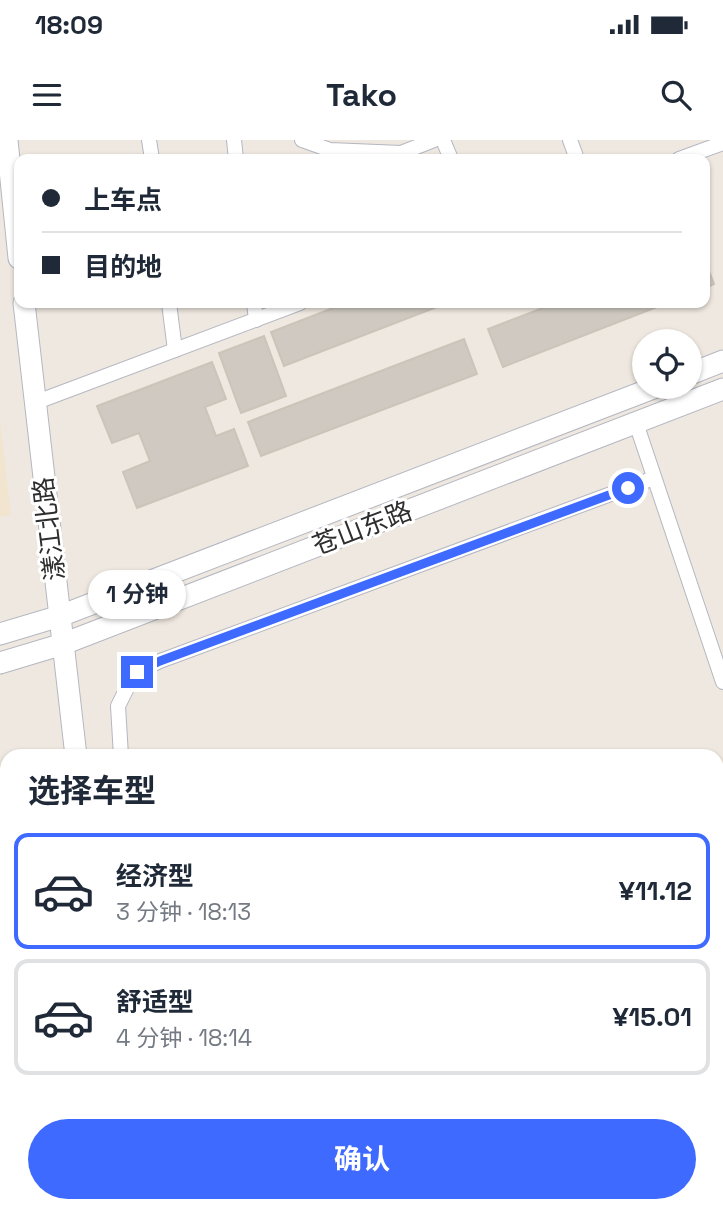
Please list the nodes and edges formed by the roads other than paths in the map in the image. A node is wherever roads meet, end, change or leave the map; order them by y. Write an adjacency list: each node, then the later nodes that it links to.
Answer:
1 (7, 140): 9 (main road)
2 (302, 140): 6 (street)
3 (434, 140): 8 (street)
4 (723, 143): 5 (street)
5 (700, 145)
6 (325, 154): 7 (street)
7 (404, 154)
8 (408, 154)
9 (14, 209)
10 (24, 308): 20 (main road, 漾江北路)
11 (170, 308): 15 (street)
12 (255, 308): 14 (street)
13 (287, 308): 14 (street)
14 (256, 320): 15 (street)
15 (175, 350): 20 (street)
16 (723, 361): 17 (main road)
17 (702, 369)
18 (723, 389): 21 (main road, 苍山东路)
19 (632, 396): 23 (main road, 苍山东路)
20 (34, 403): 23 (main road, 漾江北路)
21 (636, 423): 22 (street); 25 (main road, 苍山东路)
22 (654, 478): 27 (street); 29 (street)
23 (60, 616): 24 (main road, 苍山东路); 25 (main road, 漾江北路)
24 (0, 634)
25 (63, 644): 26 (main road, 苍山东路); 28 (main road, 漾江北路)
26 (0, 663)
27 (723, 682)
28 (75, 749)
29 (121, 749)

